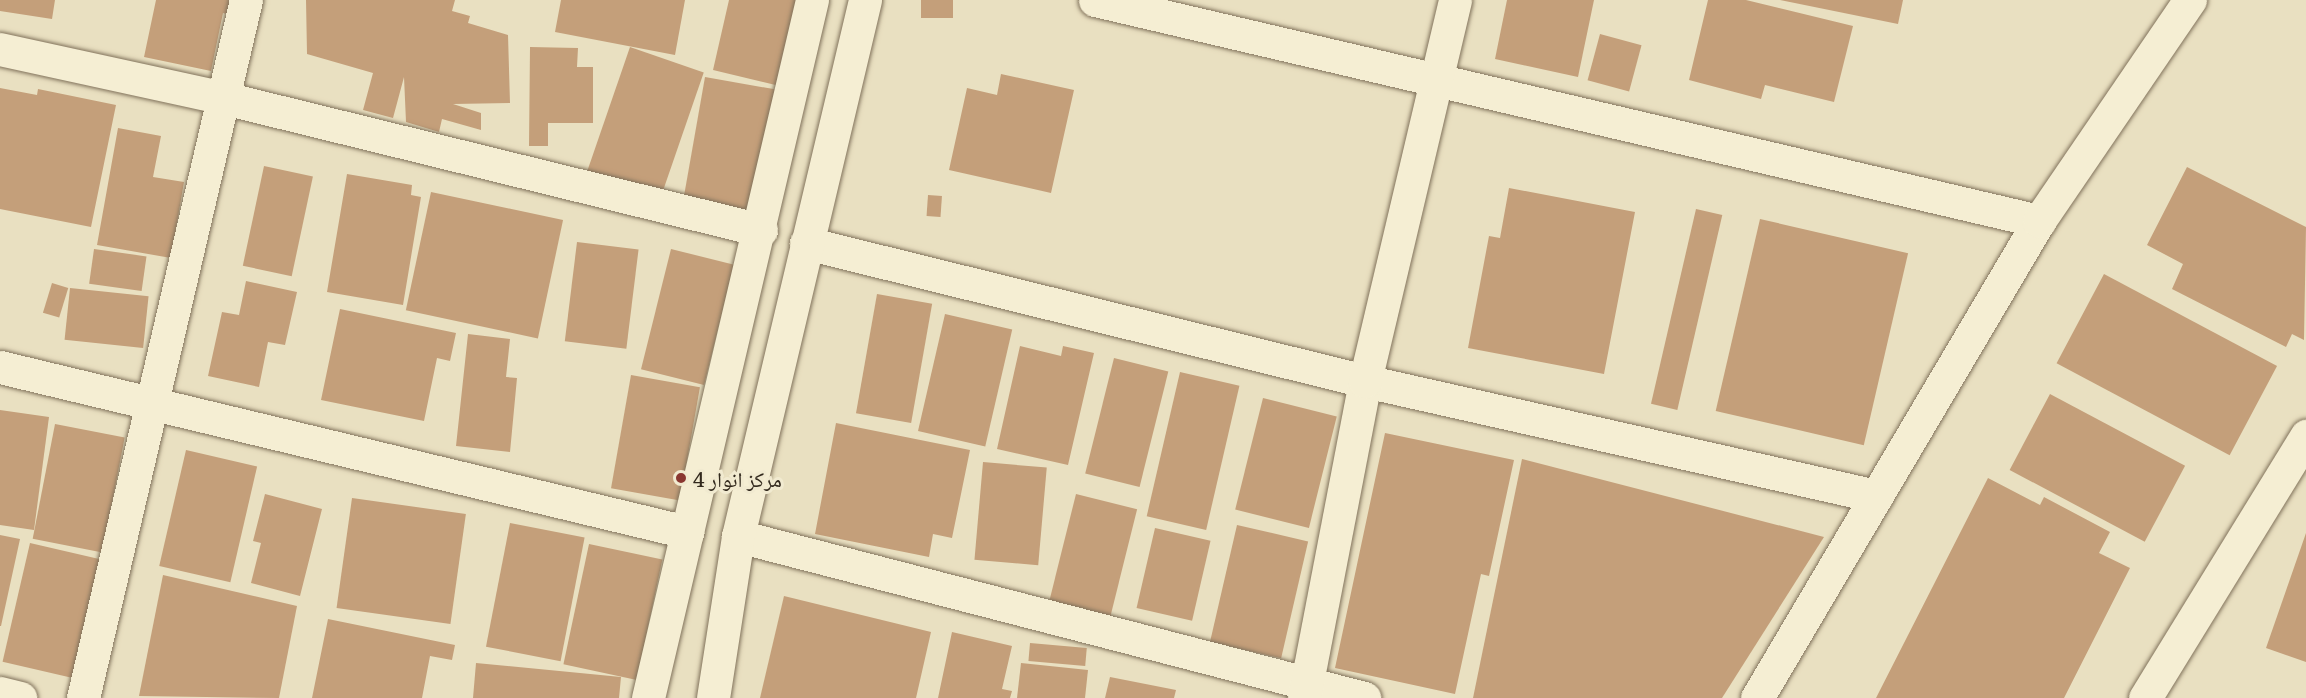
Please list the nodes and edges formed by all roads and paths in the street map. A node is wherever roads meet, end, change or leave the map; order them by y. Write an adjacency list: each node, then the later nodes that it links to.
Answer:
1 (246, 0): 9 (street)
2 (812, 0): 11 (street)
3 (865, 0): 12 (street)
4 (1095, 0): 8 (street)
5 (1455, 0): 8 (street)
6 (2190, 0): 10 (street)
7 (0, 49): 9 (street)
8 (1436, 80): 10 (street); 14 (street)
9 (224, 98): 11 (street); 15 (street)
10 (2039, 220): 17 (street)
11 (761, 230): 18 (street)
12 (806, 243): 14 (street); 19 (street)
13 (0, 367): 15 (street)
14 (1365, 381): 17 (street); 20 (street)
15 (151, 405): 18 (street); 23 (street)
16 (2306, 436): 28 (street)
17 (1876, 496): 27 (street)
18 (687, 532): 24 (street)
19 (738, 536): 20 (street); 25 (street)
20 (1306, 689): 26 (street)
21 (0, 693): 22 (street)
22 (21, 698)
23 (83, 698)
24 (648, 698)
25 (713, 698)
26 (1364, 698)
27 (1757, 698)
28 (2145, 698)

